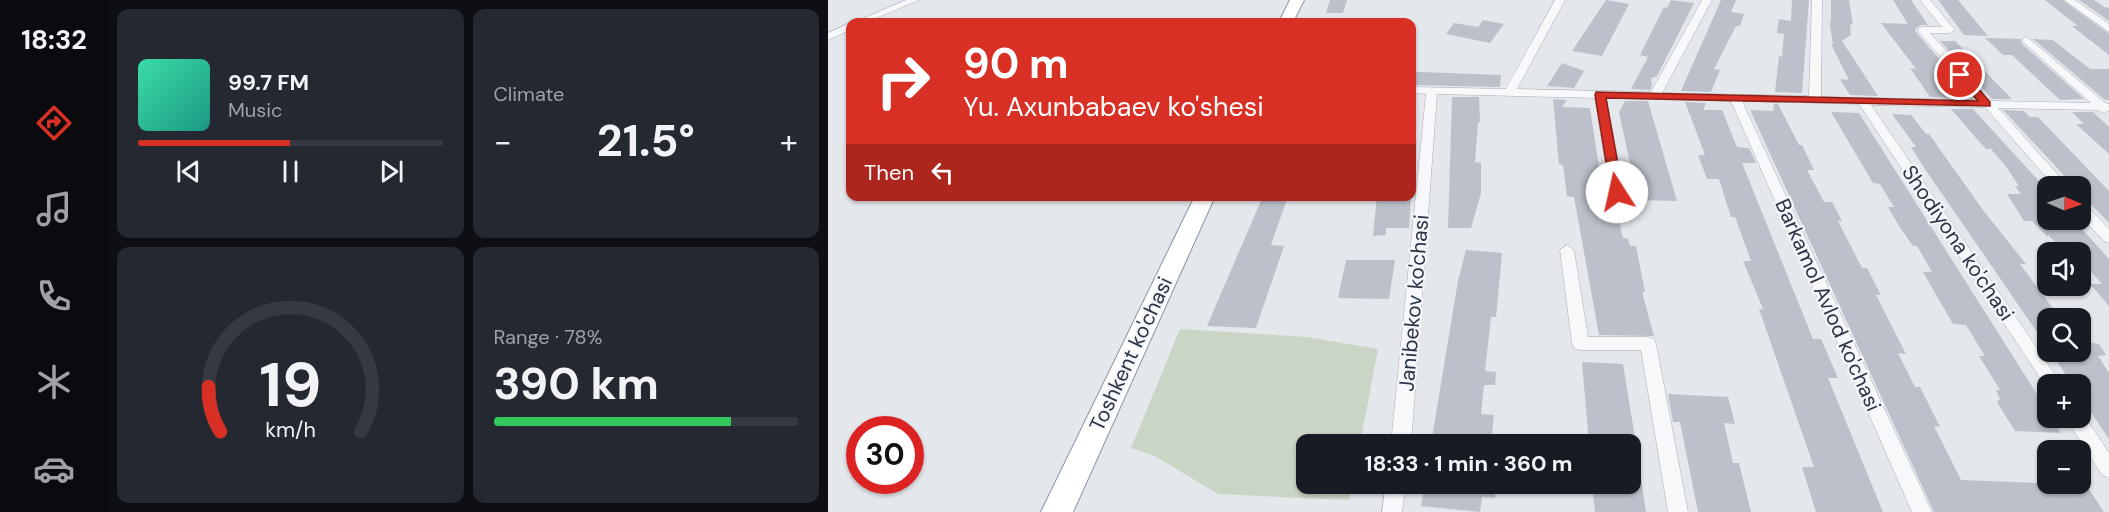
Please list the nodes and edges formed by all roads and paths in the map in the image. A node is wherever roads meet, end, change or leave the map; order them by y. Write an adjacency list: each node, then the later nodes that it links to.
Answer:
1 (914, 0): 8 (street)
2 (1297, 0): 9 (highway)
3 (1560, 0): 16 (street)
4 (1707, 0): 18 (street)
5 (1817, 0): 20 (street)
6 (1925, 0): 22 (street)
7 (2069, 0): 11 (street)
8 (870, 18)
9 (1288, 18)
10 (846, 28): 12 (street)
11 (2109, 29)
12 (828, 37)
13 (2027, 40): 23 (street)
14 (1416, 90): 15 (street)
15 (1432, 90): 16 (street); 32 (street, Janibekov ko'chasi)
16 (1510, 93): 17 (street)
17 (1600, 95): 18 (street); 25 (street)
18 (1655, 96): 19 (street)
19 (1736, 98): 20 (street); 38 (street, Barkamol Avlod ko'chasi)
20 (1815, 100): 21 (street)
21 (1863, 101): 22 (street); 30 (street, Shodiyona ko'chasi)
22 (1986, 104): 23 (street); 24 (street)
23 (2107, 109)
24 (2052, 176)
25 (1617, 192)
26 (1203, 201): 35 (highway, Toshkent ko'chasi)
27 (2091, 219): 28 (street)
28 (2109, 238)
29 (1568, 249): 37 (street)
30 (2045, 374)
31 (2081, 428): 33 (street)
32 (1402, 434)
33 (2109, 469)
34 (1394, 494): 36 (street)
35 (1058, 512)
36 (1392, 512)
37 (1678, 512)
38 (1922, 512)

